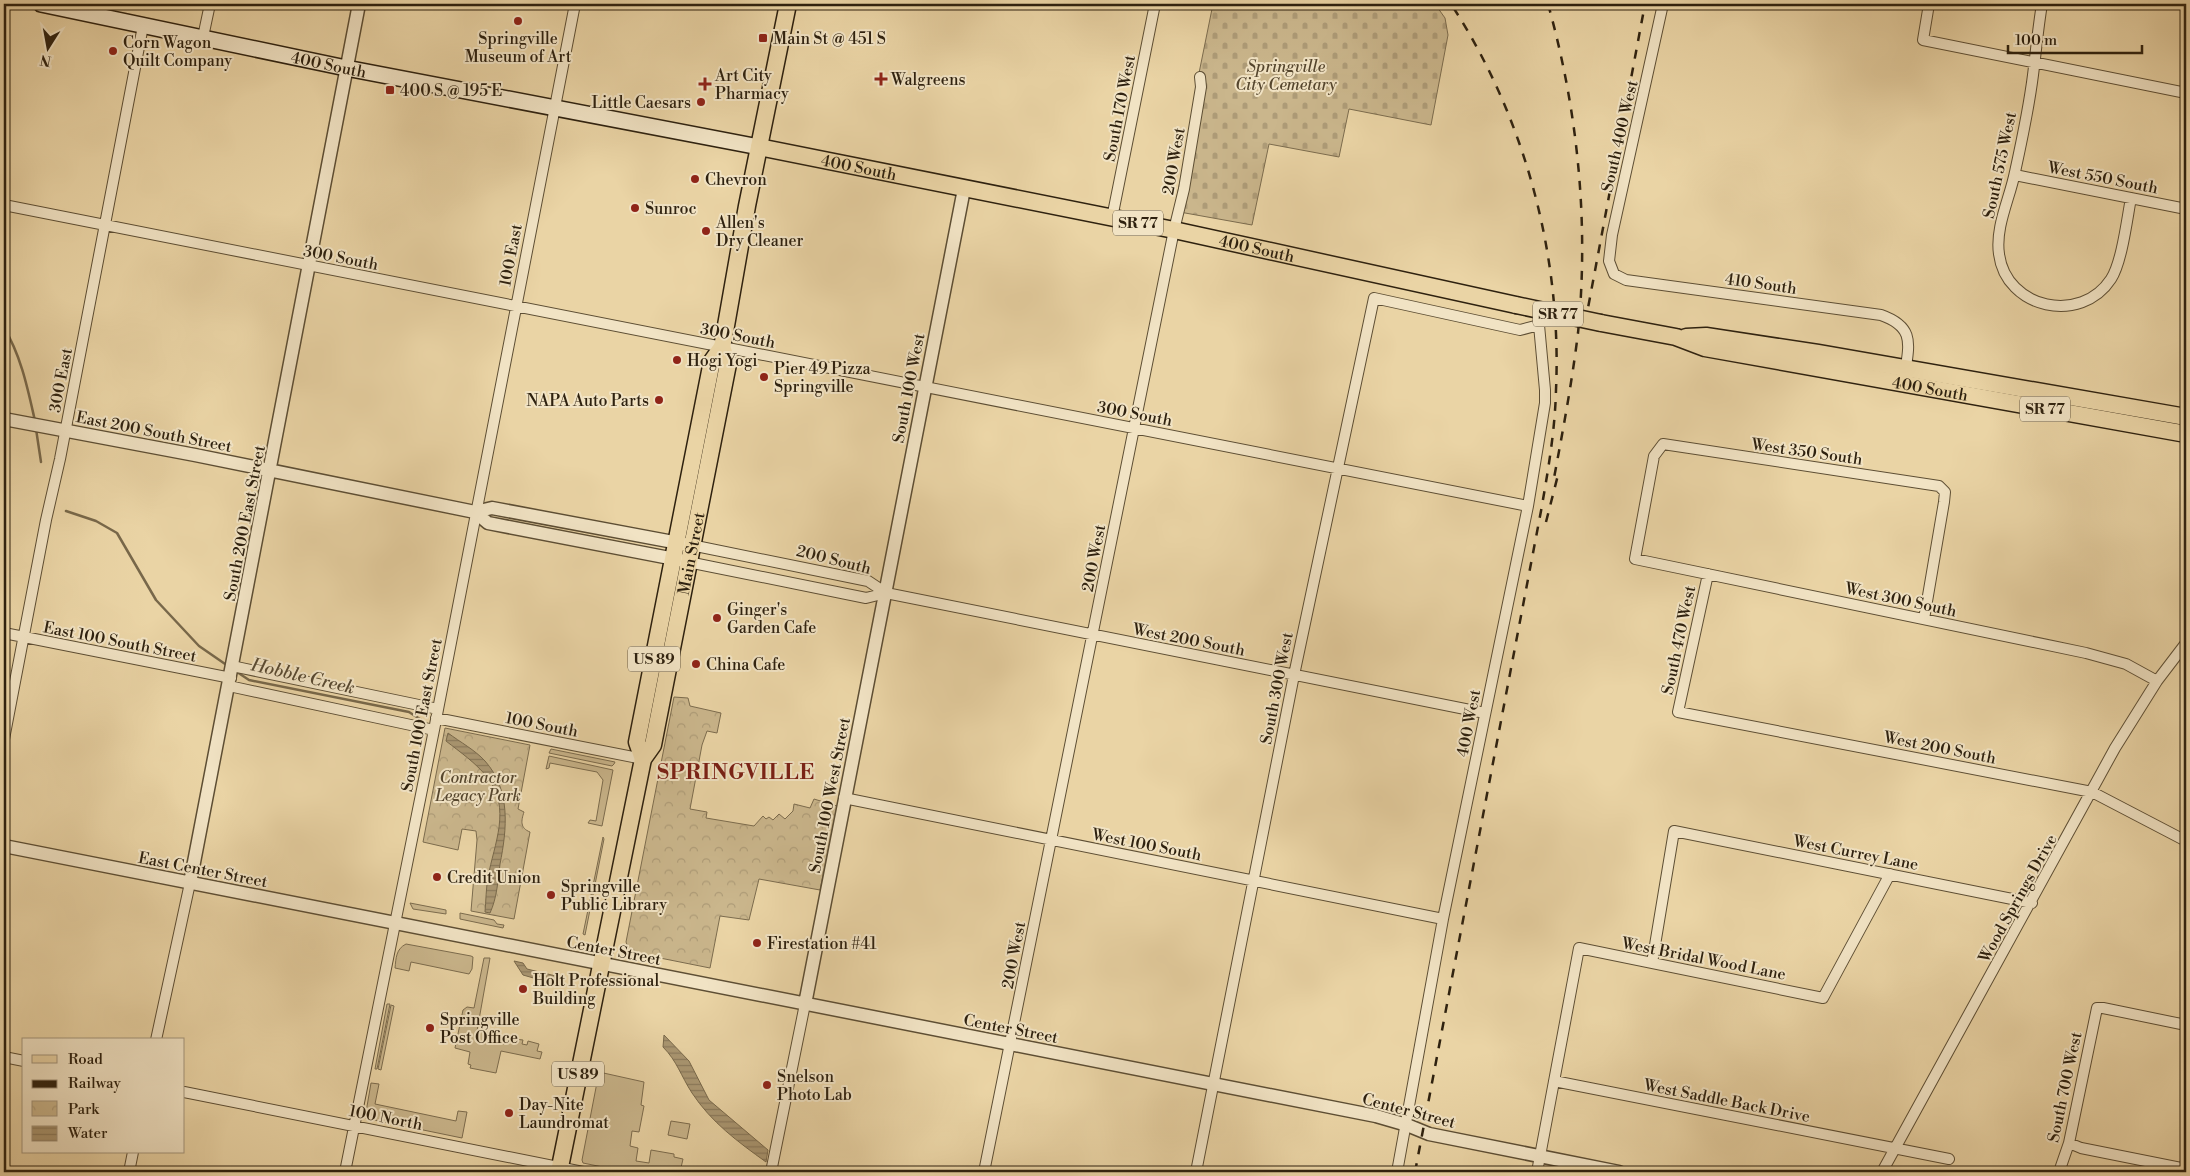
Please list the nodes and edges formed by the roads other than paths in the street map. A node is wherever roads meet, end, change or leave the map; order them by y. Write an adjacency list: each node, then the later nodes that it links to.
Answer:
1 (41, 4): 10 (main road, 400 South)
2 (210, 4): 11 (street)
3 (359, 4): 13 (street, South 200 East Street)
4 (574, 4): 16 (street, 100 East)
5 (788, 4): 17 (main road, Main Street / US 89)
6 (1155, 4): 23 (street, South 170 West)
7 (1663, 4): 27 (street, South 400 West)
8 (1930, 4): 12 (street)
9 (2042, 4): 12 (street, South 575 West)
10 (144, 26): 11 (main road, 400 South); 24 (street, 300 East)
11 (203, 37): 13 (main road, 400 South)
12 (2033, 62): 15 (street); 18 (street, South 575 West)
13 (346, 68): 16 (main road, 400 South); 26 (street, South 200 East Street)
14 (1200, 77): 25 (street, 200 West)
15 (2186, 93)
16 (555, 108): 17 (main road, 400 South); 28 (street, 100 East)
17 (759, 147): 19 (main road, 400 South / SR 77); 30 (main road, Main Street / US 89)
18 (2015, 175): 20 (street, West 550 South); 20 (street, South 575 West)
19 (964, 189): 23 (main road, 400 South / SR 77); 32 (street, South 100 West)
20 (2131, 198): 22 (street, West 550 South)
21 (4, 206): 24 (street, 300 South)
22 (2186, 209)
23 (1112, 218): 25 (main road, 400 South / SR 77)
24 (105, 226): 26 (street, 300 South); 36 (street, 300 East)
25 (1174, 230): 31 (main road, 400 South / SR 77, bridge); 35 (street, 200 West)
26 (308, 266): 28 (street, 300 South); 39 (street, South 200 East Street)
27 (1614, 274): 31 (street, 410 South)
28 (515, 306): 30 (street, 300 South); 41 (street, 100 East)
29 (1539, 325): 38 (street, South 300 West); 40 (street, 400 West)
30 (722, 347): 32 (street, 300 South); 42 (main road, Main Street / US 89)
31 (1904, 376): 33 (main road, 400 South / SR 77); 37 (main road, 400 South / SR 77)
32 (924, 387): 35 (street, 300 South); 46 (street, South 100 West)
33 (2186, 418)
34 (4, 419): 36 (street, East 200 South Street)
35 (1134, 428): 38 (street, 300 South); 49 (street, 200 West)
36 (65, 431): 39 (street, East 200 South Street); 50 (street, 300 East)
37 (2186, 434)
38 (1337, 468): 40 (street, 300 South); 52 (street, South 300 West)
39 (271, 470): 41 (street, East 200 South Street); 53 (street, South 200 East Street)
40 (1528, 506): 56 (street, 400 West)
41 (475, 512): 42 (street, 200 South); 44 (street, 200 South); 57 (street, South 100 East Street)
42 (684, 544): 44 (main road, Main Street / US 89); 46 (street, 200 South)
43 (1635, 559): 45 (street, West 300 South); 47 (street, West 350 South)
44 (681, 560): 46 (street, 200 South); 60 (main road, Main Street / US 89)
45 (1708, 574): 47 (street, West 300 South); 55 (street, South 470 West)
46 (886, 593): 49 (street, West 200 South); 62 (street, South 100 West Street)
47 (1924, 620): 54 (street, West 300 South)
48 (4, 633): 50 (street, East 100 South Street)
49 (1092, 635): 52 (street, West 200 South); 63 (street, 200 West)
50 (24, 637): 53 (street, East 100 South Street); 59 (street, 300 East)
51 (2186, 643): 54 (street, Wood Springs Drive)
52 (1294, 675): 56 (street, West 200 South); 67 (street, South 300 West)
53 (231, 677): 57 (street, East 100 South Street); 58 (street, East 100 South Street); 68 (street, South 200 East Street)
54 (2157, 682): 61 (street, Wood Springs Drive)
55 (1678, 712): 61 (street, West 200 South)
56 (1486, 713): 70 (street, 400 West)
57 (437, 714): 58 (street, South 100 East Street); 60 (street, 100 South)
58 (434, 730): 71 (street, South 100 East Street)
59 (4, 739)
60 (643, 759): 73 (main road, Main Street / US 89)
61 (2092, 792): 64 (street, West 200 South); 69 (street, Wood Springs Drive)
62 (844, 798): 63 (street, West 100 South); 74 (street, South 100 West Street)
63 (1050, 840): 67 (street, West 100 South); 77 (street, 200 West)
64 (2186, 841)
65 (4, 846): 68 (street, East Center Street)
66 (1890, 874): 69 (street, West Currey Lane); 72 (street, West Bridal Wood Lane); 72 (street, West Currey Lane)
67 (1253, 881): 70 (street, West 100 South); 81 (street, South 300 West)
68 (190, 883): 71 (street, East Center Street); 76 (street)
69 (2032, 903): 86 (street, Wood Springs Drive)
70 (1443, 919): 83 (street, 400 West)
71 (395, 923): 73 (street, Center Street); 84 (street, South 100 East Street)
72 (1652, 963): 80 (street, West Bridal Wood Lane)
73 (600, 964): 74 (street, Center Street); 91 (main road, Main Street / US 89)
74 (805, 1004): 77 (street, Center Street); 92 (street)
75 (2186, 1025): 85 (street, South 700 West)
76 (156, 1038)
77 (1011, 1045): 81 (street, Center Street); 96 (street, 200 West)
78 (4, 1057): 79 (street)
79 (22, 1061)
80 (1554, 1081): 86 (street, West Saddle Back Drive); 88 (street)
81 (1213, 1085): 83 (street, Center Street); 97 (street, South 300 West)
82 (185, 1092): 84 (street, 100 North)
83 (1407, 1125): 88 (street, Center Street); 98 (street, 400 West)
84 (354, 1126): 91 (street, 100 North); 94 (street, South 100 East Street)
85 (2069, 1143): 90 (street); 102 (street, South 700 West)
86 (1894, 1149): 89 (street, West Saddle Back Drive); 101 (street, Wood Springs Drive)
87 (133, 1154): 93 (street)
88 (1540, 1157): 99 (street); 100 (street, Center Street)
89 (1950, 1159)
90 (2186, 1169)
91 (559, 1170): 95 (street, 100 North)
92 (771, 1170)
93 (129, 1172)
94 (345, 1172)
95 (583, 1172)
96 (984, 1172)
97 (1196, 1172)
98 (1397, 1172)
99 (1537, 1172)
100 (1619, 1172)
101 (1882, 1172)
102 (2059, 1172)

